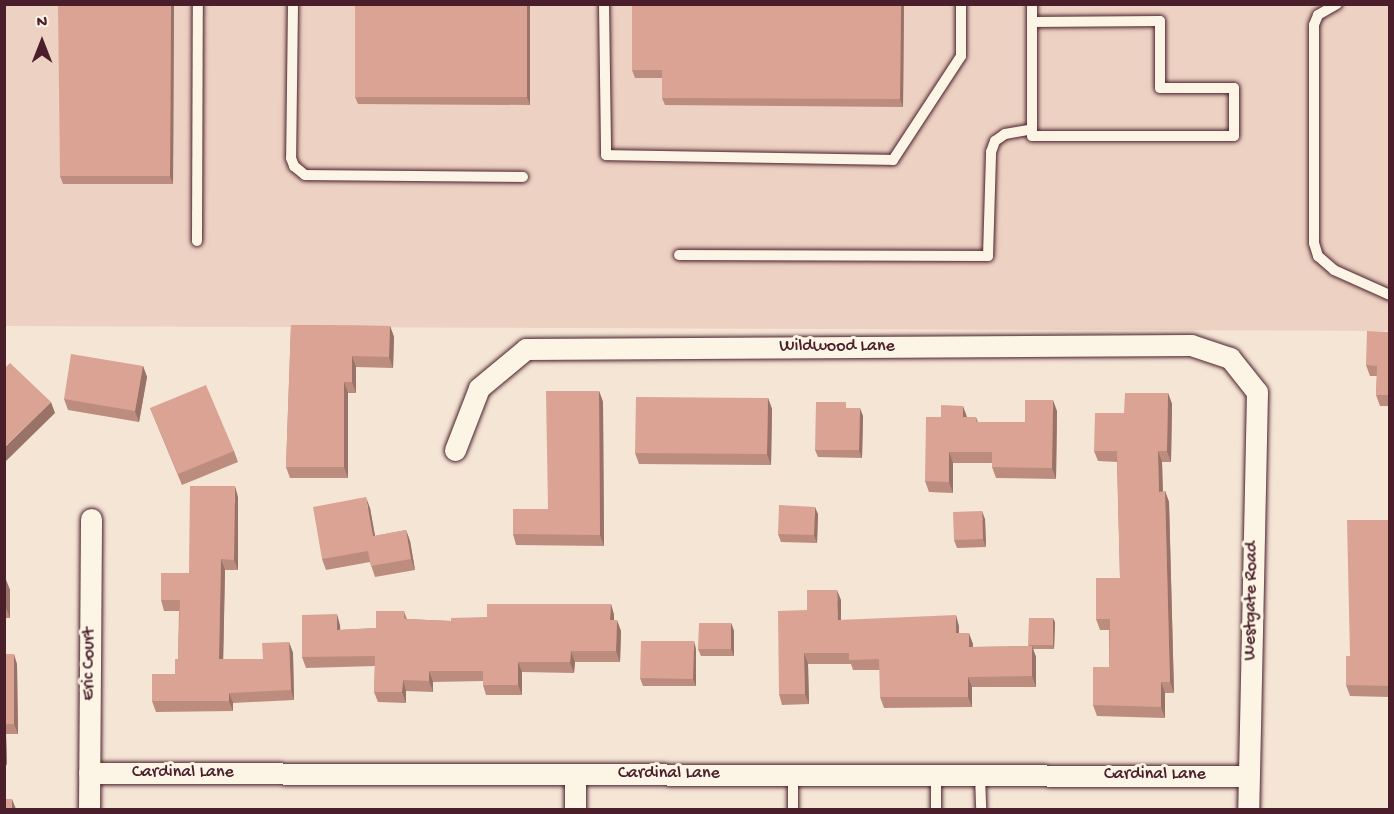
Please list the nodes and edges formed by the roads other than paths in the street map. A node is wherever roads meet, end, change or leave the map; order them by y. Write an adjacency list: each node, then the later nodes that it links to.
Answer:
1 (198, 4): 10 (lane)
2 (292, 4): 9 (lane)
3 (604, 4): 4 (lane)
4 (961, 4)
5 (1032, 4): 7 (lane)
6 (1337, 4): 12 (lane)
7 (1032, 22): 8 (lane); 8 (lane)
8 (1032, 129): 11 (lane)
9 (523, 177)
10 (197, 241)
11 (679, 255)
12 (1389, 296)
13 (1257, 392): 14 (street, Wildwood Lane); 21 (street, Westgate Road)
14 (455, 450)
15 (91, 519): 16 (street, Eric Court)
16 (89, 773): 17 (street, Cardinal Lane); 22 (street, Eric Court)
17 (575, 774): 18 (street, Cardinal Lane); 23 (street)
18 (793, 774): 19 (street, Cardinal Lane); 24 (lane)
19 (936, 775): 20 (street, Cardinal Lane); 25 (lane)
20 (980, 775): 21 (street, Cardinal Lane); 26 (lane)
21 (1248, 776): 27 (street, Westgate Road)
22 (89, 810)
23 (575, 810)
24 (793, 810)
25 (936, 810)
26 (981, 810)
27 (1248, 810)

